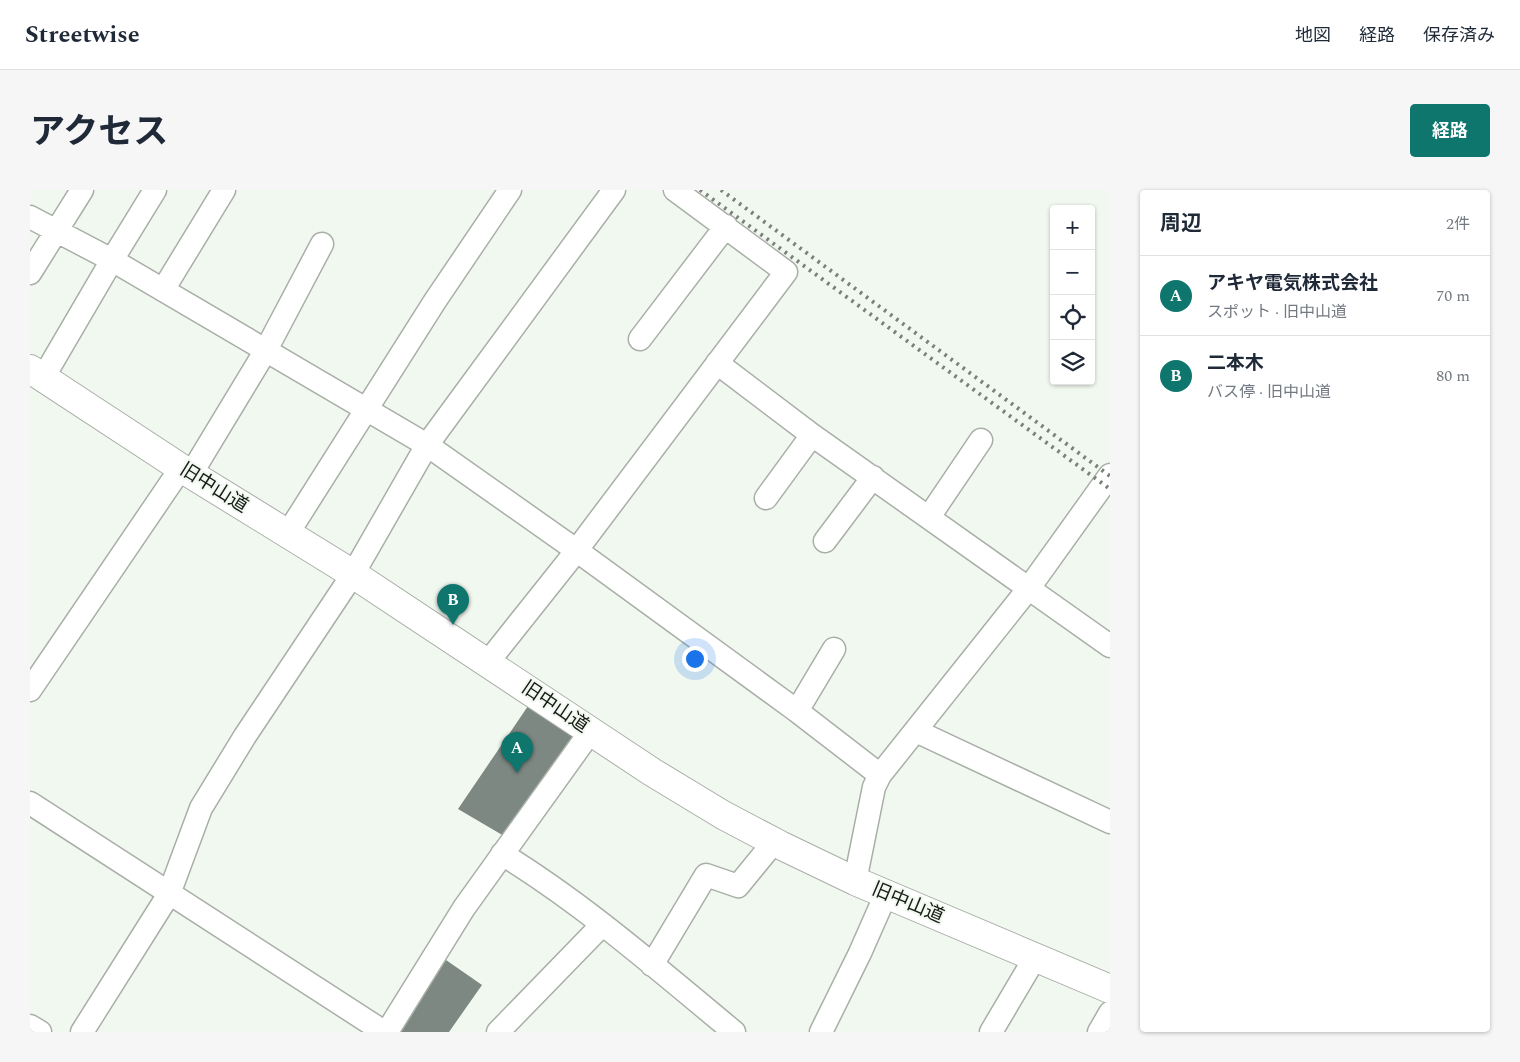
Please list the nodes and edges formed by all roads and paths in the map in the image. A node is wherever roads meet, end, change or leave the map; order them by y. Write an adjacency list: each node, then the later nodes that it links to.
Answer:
1 (82, 190): 9 (street)
2 (155, 190): 11 (street)
3 (224, 190): 13 (street)
4 (510, 190): 18 (street)
5 (614, 190): 21 (street)
6 (675, 190): 8 (street)
7 (30, 217): 9 (street)
8 (726, 226): 14 (street); 16 (street)
9 (56, 231): 11 (street); 12 (street)
10 (322, 244): 15 (street)
11 (112, 260): 13 (street); 17 (street)
12 (30, 273)
13 (163, 290): 15 (street)
14 (640, 339)
15 (266, 350): 18 (street); 22 (street)
16 (717, 363): 19 (street); 29 (street)
17 (37, 374): 22 (main road, 旧中山道)
18 (366, 410): 21 (street); 27 (street)
19 (812, 435): 24 (street); 25 (street)
20 (981, 440): 26 (street)
21 (427, 445): 29 (street); 30 (street)
22 (186, 471): 27 (main road, 旧中山道); 35 (street)
23 (1110, 475): 31 (street)
24 (873, 477): 26 (street); 28 (street)
25 (766, 498)
26 (929, 517): 31 (street)
27 (288, 534): 30 (main road, 旧中山道)
28 (825, 541)
29 (576, 550): 34 (street); 36 (street)
30 (353, 574): 34 (main road, 旧中山道); 45 (street)
31 (1029, 588): 32 (street); 38 (street)
32 (1110, 646)
33 (834, 649): 36 (street)
34 (488, 662): 37 (main road, 旧中山道)
35 (30, 690)
36 (797, 711): 39 (street)
37 (591, 731): 42 (main road, 旧中山道); 43 (street)
38 (916, 731): 39 (street); 41 (street)
39 (880, 775): 44 (street)
40 (30, 803): 45 (street)
41 (1110, 822)
42 (774, 842): 44 (main road, 旧中山道); 49 (street)
43 (502, 854): 47 (street); 55 (street)
44 (855, 881): 46 (main road, 旧中山道)
45 (169, 894): 54 (street); 55 (street)
46 (886, 894): 48 (main road, 旧中山道); 58 (street)
47 (602, 925): 49 (street); 56 (street)
48 (1036, 956): 50 (main road, 旧中山道); 59 (street)
49 (652, 965): 57 (street)
50 (1110, 989)
51 (1110, 1013): 60 (street)
52 (30, 1026): 53 (street)
53 (40, 1032)
54 (82, 1032)
55 (386, 1032)
56 (498, 1032)
57 (734, 1032)
58 (821, 1032)
59 (991, 1032)
60 (1099, 1032)

